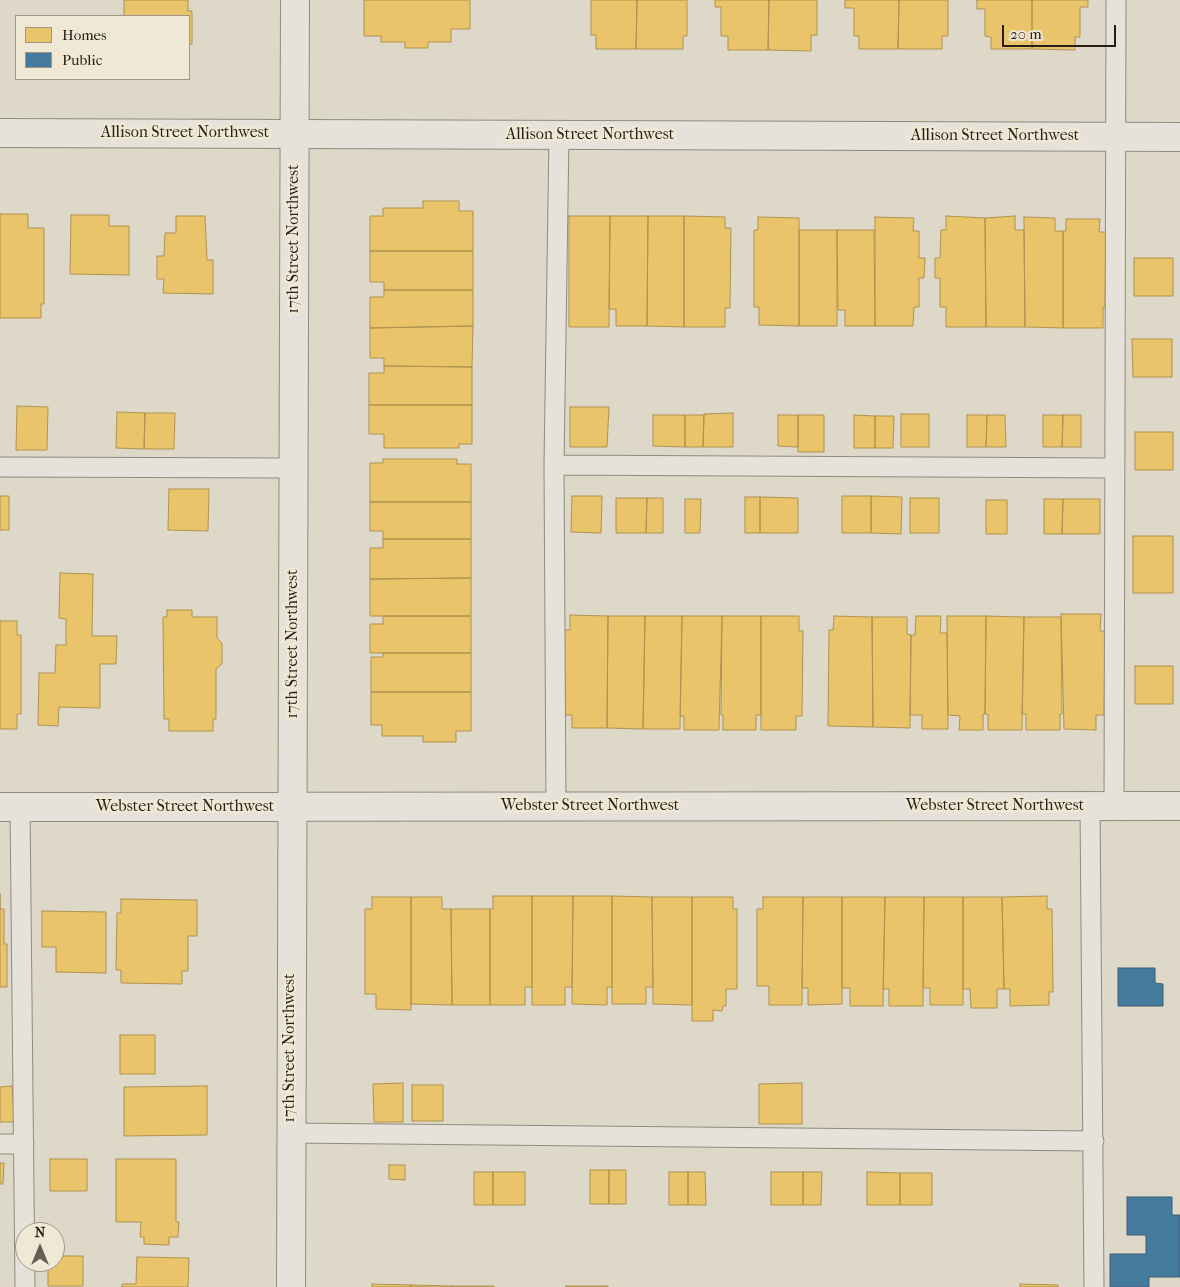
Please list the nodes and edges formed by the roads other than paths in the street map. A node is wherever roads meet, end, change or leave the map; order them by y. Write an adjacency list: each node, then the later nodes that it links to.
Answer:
1 (294, 0): 4 (street, 17th Street Northwest)
2 (1116, 0): 6 (lane)
3 (0, 134): 4 (street, Allison Street Northwest)
4 (294, 134): 5 (street, Allison Street Northwest); 10 (street, 17th Street Northwest)
5 (559, 135): 6 (street, Allison Street Northwest); 8 (lane)
6 (1116, 137): 7 (street, Allison Street Northwest); 11 (lane)
7 (1180, 137)
8 (554, 465): 11 (lane); 12 (lane)
9 (0, 467): 10 (lane)
10 (293, 468): 16 (street, 17th Street Northwest)
11 (1115, 468): 13 (lane)
12 (556, 806): 13 (street, Webster Street Northwest); 16 (street, Webster Street Northwest)
13 (1102, 806): 14 (street, Webster Street Northwest); 18 (lane)
14 (1180, 806)
15 (10, 807): 16 (street, Webster Street Northwest); 20 (lane)
16 (292, 807): 17 (street, 17th Street Northwest)
17 (290, 1133): 18 (lane); 22 (street, 17th Street Northwest)
18 (1094, 1141): 23 (lane)
19 (0, 1144): 20 (lane)
20 (24, 1144): 21 (lane)
21 (25, 1287)
22 (291, 1287)
23 (1094, 1287)

